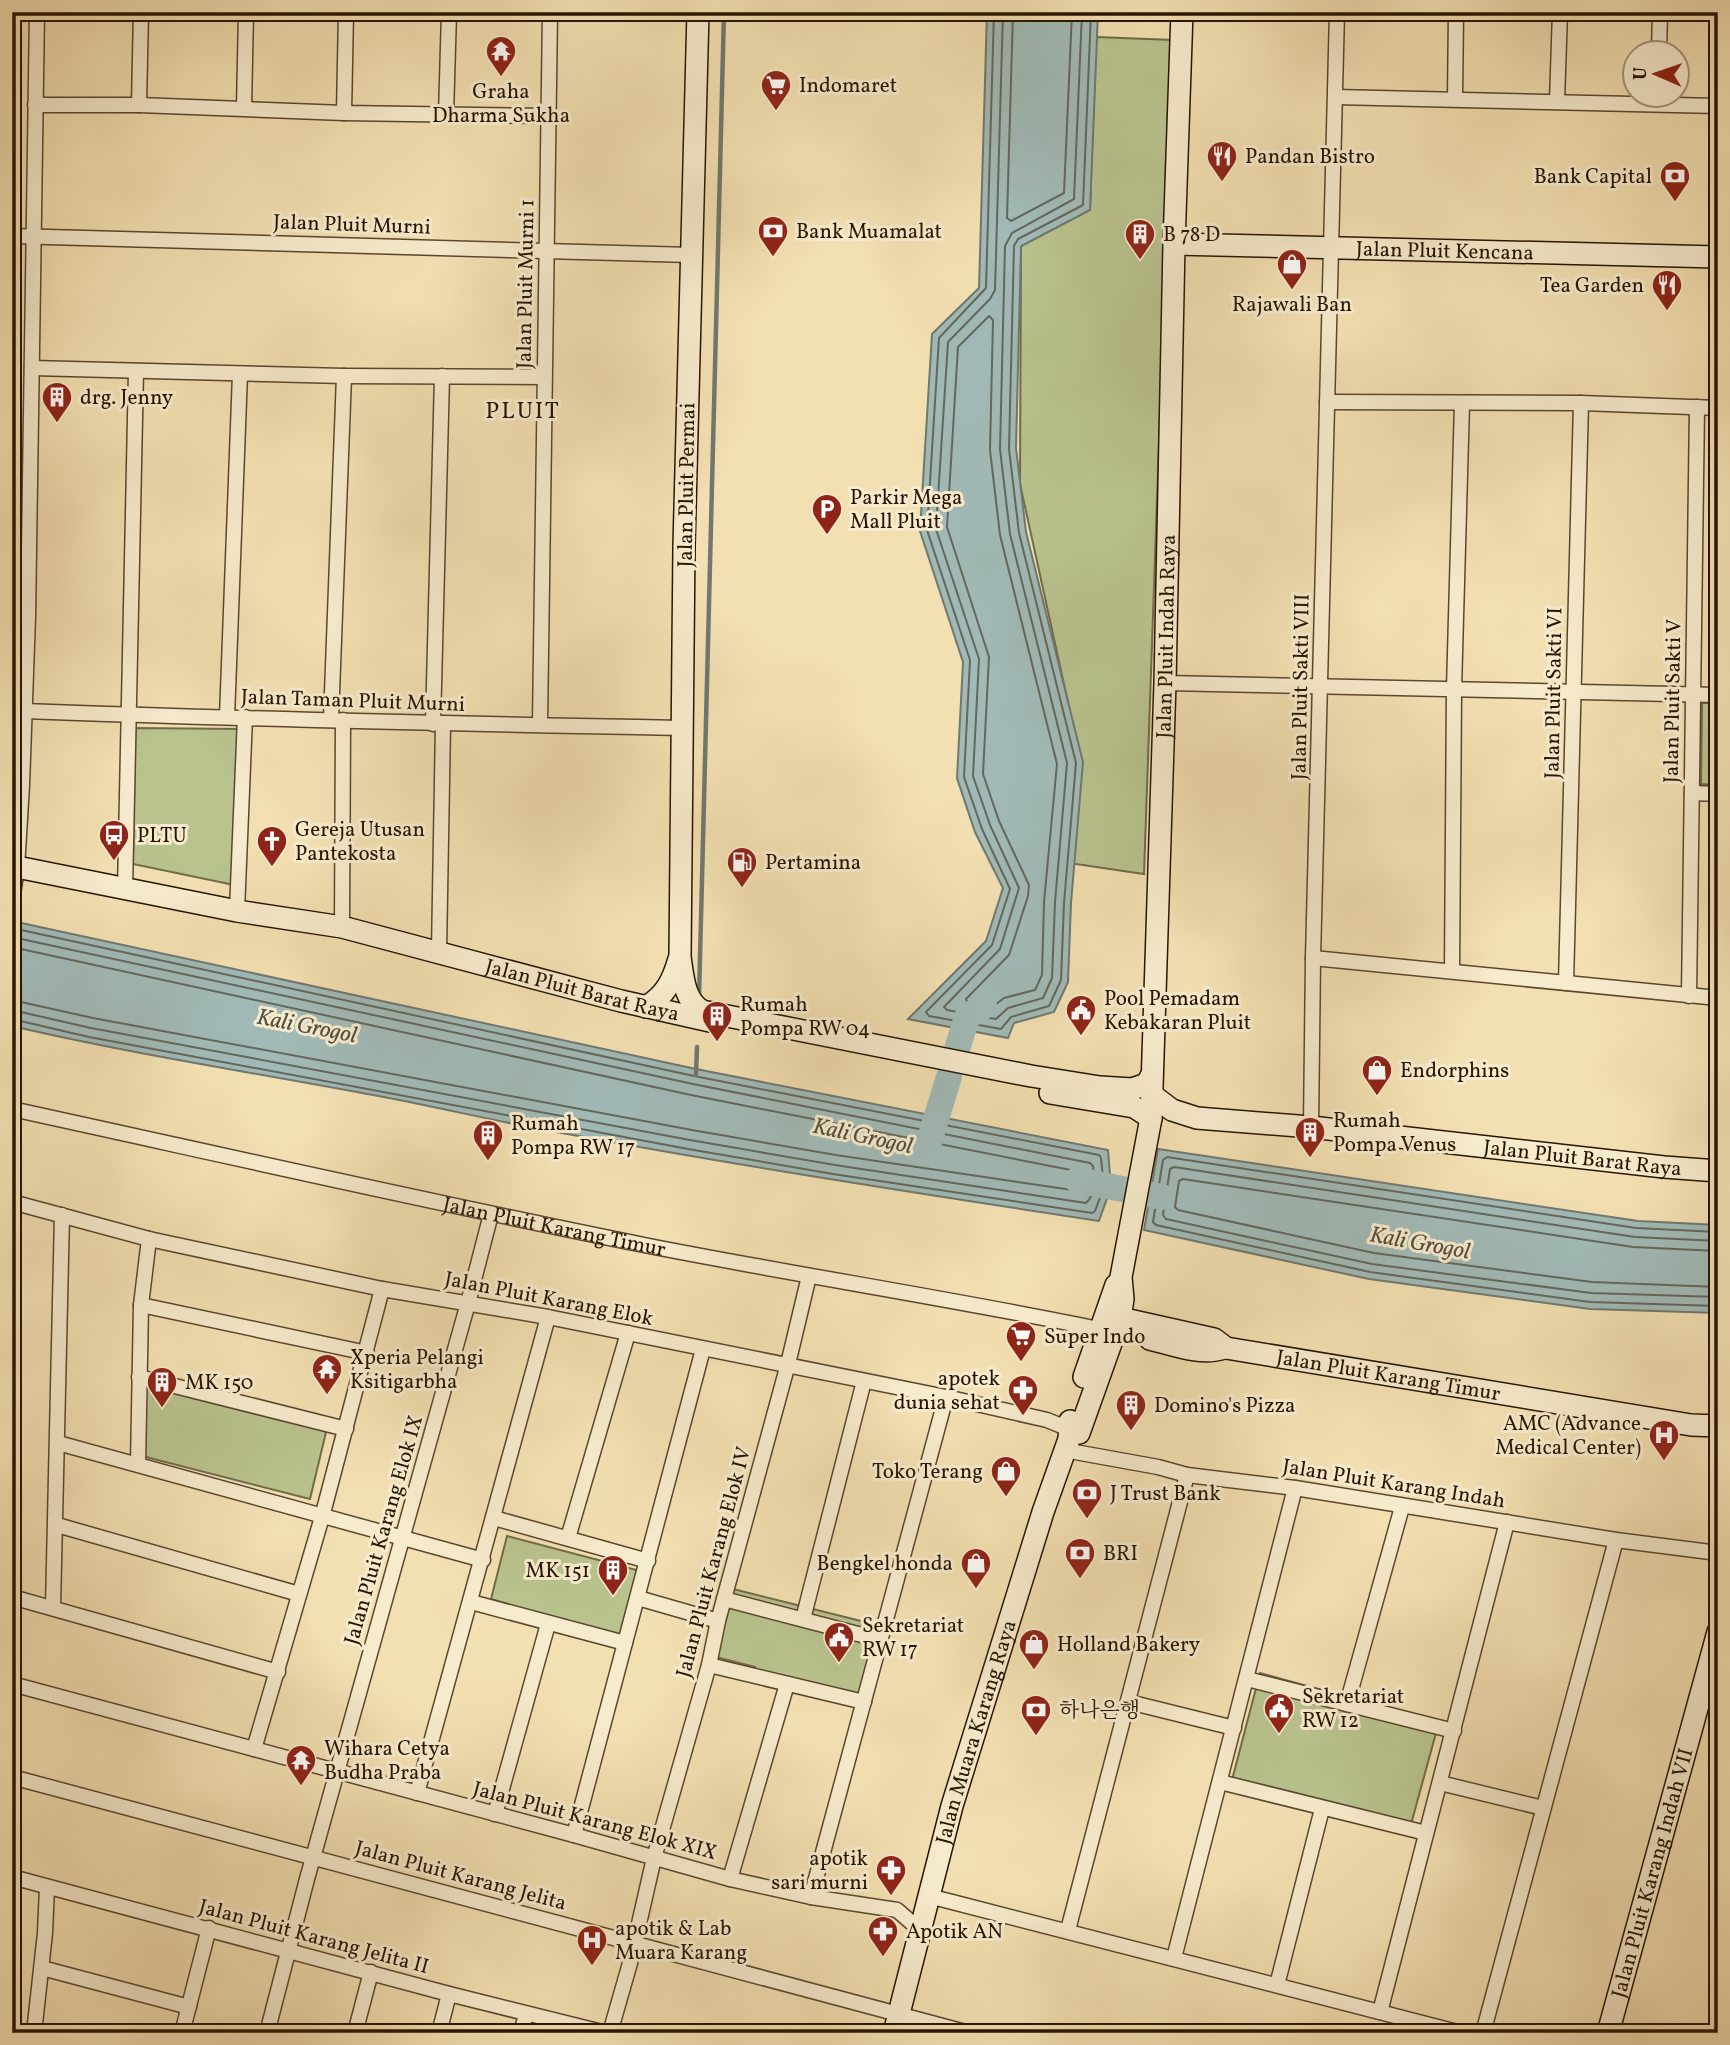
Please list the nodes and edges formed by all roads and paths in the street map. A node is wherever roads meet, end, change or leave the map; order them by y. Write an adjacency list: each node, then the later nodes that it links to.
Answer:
1 (37, 12): 19 (street)
2 (141, 12): 20 (street)
3 (246, 12): 22 (street)
4 (346, 12): 23 (street)
5 (449, 12): 24 (street)
6 (550, 12): 25 (street, Jalan Pluit Murni 1)
7 (698, 12): 31 (street, Jalan Pluit Permai)
8 (1182, 12): 28 (street, Jalan Pluit Indah Raya)
9 (1337, 12): 14 (street, Jalan Pluit Sakti VIII)
10 (1456, 12): 15 (street)
11 (1560, 12): 17 (street)
12 (1660, 12): 13 (street)
13 (1659, 38)
14 (1336, 97): 15 (street); 29 (street, Jalan Pluit Sakti VIII)
15 (1455, 99): 17 (street)
16 (1622, 100): 17 (street)
17 (1557, 101)
18 (1692, 103): 21 (street)
19 (36, 105): 20 (street); 27 (street)
20 (139, 105): 22 (street)
21 (1718, 106)
22 (244, 108): 23 (street)
23 (344, 113): 24 (street)
24 (446, 115): 25 (street)
25 (548, 116): 30 (street, Jalan Pluit Murni 1)
26 (12, 236): 27 (street, Jalan Pluit Murni)
27 (34, 237): 30 (street, Jalan Pluit Murni); 33 (street)
28 (1174, 244): 29 (street, Jalan Pluit Kencana); 44 (street, Jalan Pluit Indah Raya)
29 (1331, 248): 32 (street, Jalan Pluit Kencana); 39 (street, Jalan Pluit Sakti VIII)
30 (548, 251): 31 (street, Jalan Pluit Murni); 38 (street, Jalan Pluit Murni 1)
31 (691, 256): 57 (street, Jalan Pluit Permai)
32 (1718, 257)
33 (32, 368): 34 (street); 50 (street)
34 (136, 372): 35 (street); 51 (street)
35 (240, 374): 36 (street); 52 (street)
36 (344, 376): 37 (street); 54 (street)
37 (442, 376): 38 (street); 55 (street)
38 (544, 377): 56 (street, Jalan Pluit Murni 1)
39 (1327, 402): 40 (street); 45 (street, Jalan Pluit Sakti VIII)
40 (1462, 403): 41 (street); 46 (street)
41 (1581, 403): 42 (street); 47 (street, Jalan Pluit Sakti VI)
42 (1697, 407): 43 (street); 48 (street, Jalan Pluit Sakti V)
43 (1718, 408)
44 (1165, 683): 45 (street); 74 (street, Jalan Pluit Indah Raya)
45 (1321, 686): 46 (street); 67 (street, Jalan Pluit Sakti VIII)
46 (1454, 689): 47 (street); 68 (street)
47 (1575, 692): 48 (street); 69 (street, Jalan Pluit Sakti VI)
48 (1693, 694): 49 (street); 58 (street, Jalan Pluit Sakti V)
49 (1718, 695)
50 (24, 711): 51 (street, Jalan Taman Pluit Murni); 60 (street)
51 (129, 715): 52 (street, Jalan Taman Pluit Murni); 61 (street)
52 (227, 717): 53 (street, Jalan Taman Pluit Murni)
53 (245, 717): 54 (street, Jalan Taman Pluit Murni); 63 (street)
54 (337, 719): 55 (street, Jalan Taman Pluit Murni); 64 (street)
55 (438, 724): 56 (street, Jalan Taman Pluit Murni); 65 (street)
56 (540, 724): 57 (street, Jalan Taman Pluit Murni)
57 (681, 728): 66 (street, Jalan Pluit Permai)
58 (1692, 793): 59 (street); 70 (street, Jalan Pluit Sakti V)
59 (1718, 794)
60 (15, 867): 61 (street, Jalan Pluit Barat Raya); 62 (street)
61 (125, 890): 63 (street, Jalan Pluit Barat Raya)
62 (12, 901)
63 (237, 911): 64 (street, Jalan Pluit Barat Raya)
64 (342, 927): 65 (street, Jalan Pluit Barat Raya)
65 (439, 952): 72 (street, Jalan Pluit Barat Raya)
66 (680, 957): 72 (street); 73 (street, Jalan Pluit Barat Raya)
67 (1313, 958): 68 (street); 78 (street, Jalan Pluit Sakti VIII)
68 (1451, 971): 69 (street)
69 (1566, 983): 70 (street)
70 (1689, 996): 71 (street)
71 (1718, 998)
72 (646, 1007): 73 (street, Jalan Pluit Barat Raya)
73 (1030, 1082): 75 (street, Jalan Pluit Barat Raya)
74 (1152, 1085): 75 (street, Jalan Pluit Barat Raya); 77 (street, Jalan Pluit Barat Raya); 79 (street, Jalan Pluit Indah Raya)
75 (1091, 1093): 79 (street, Jalan Pluit Barat Raya)
76 (12, 1109): 82 (street, Jalan Pluit Karang Timur)
77 (1197, 1118): 78 (street, Jalan Pluit Barat Raya); 79 (street, Jalan Pluit Barat Raya)
78 (1311, 1127): 80 (street, Jalan Pluit Barat Raya)
79 (1148, 1132): 85 (street, Jalan Pluit Indah Raya)
80 (1718, 1171)
81 (12, 1202): 83 (street, Jalan Pluit Karang Elok)
82 (491, 1214): 86 (street, Jalan Pluit Karang Timur); 88 (street, Jalan Pluit Karang Elok IX)
83 (62, 1215): 84 (street, Jalan Pluit Karang Elok); 102 (street)
84 (149, 1239): 87 (street, Jalan Pluit Karang Elok); 89 (street)
85 (1124, 1268): 91 (street, Jalan Muara Karang Raya)
86 (809, 1276): 91 (street, Jalan Pluit Karang Timur); 95 (street, Jalan Pluit Karang Elok IV)
87 (382, 1289): 88 (street, Jalan Pluit Karang Elok); 94 (street)
88 (468, 1303): 90 (street, Jalan Pluit Karang Elok); 111 (street, Jalan Pluit Karang Elok IX)
89 (141, 1305): 94 (street); 96 (street)
90 (548, 1317): 92 (street, Jalan Pluit Karang Elok); 108 (street)
91 (1111, 1326): 99 (street, Jalan Pluit Karang Timur); 101 (street, Jalan Muara Karang Raya)
92 (628, 1333): 93 (street, Jalan Pluit Karang Elok); 112 (street)
93 (704, 1349): 95 (street, Jalan Pluit Karang Elok); 116 (street)
94 (367, 1353): 100 (street)
95 (788, 1364): 97 (street, Jalan Pluit Karang Elok); 120 (street, Jalan Pluit Karang Elok IV)
96 (139, 1377): 100 (street); 103 (street)
97 (864, 1381): 98 (street, Jalan Pluit Karang Elok); 123 (street)
98 (946, 1397): 101 (street, Jalan Pluit Karang Elok); 127 (street)
99 (1718, 1426)
100 (346, 1429): 107 (street)
101 (1070, 1436): 104 (street, Jalan Pluit Karang Indah); 155 (street, Jalan Muara Karang Raya)
102 (58, 1443): 103 (street); 110 (street)
103 (138, 1464): 107 (street)
104 (1187, 1475): 105 (street, Jalan Pluit Karang Indah); 135 (street)
105 (1295, 1488): 106 (street, Jalan Pluit Karang Indah); 131 (street)
106 (1402, 1507): 109 (street, Jalan Pluit Karang Indah); 136 (street)
107 (322, 1517): 111 (street); 117 (street)
108 (494, 1518): 112 (street); 115 (street)
109 (1507, 1522): 113 (street, Jalan Pluit Karang Indah); 138 (street)
110 (57, 1525): 117 (street); 122 (street)
111 (402, 1538): 115 (street); 140 (street, Jalan Pluit Karang Elok IX)
112 (568, 1538): 116 (street)
113 (1616, 1540): 114 (street, Jalan Pluit Karang Indah); 145 (street)
114 (1718, 1553)
115 (483, 1560): 121 (street)
116 (648, 1561): 119 (street)
117 (299, 1594): 130 (street)
118 (12, 1597): 122 (street)
119 (638, 1598): 124 (street); 128 (street)
120 (724, 1599): 123 (street); 124 (street, Jalan Pluit Karang Elok IV)
121 (471, 1602): 125 (street); 144 (street)
122 (54, 1607): 130 (street)
123 (803, 1619): 127 (street)
124 (718, 1621): 129 (street, Jalan Pluit Karang Elok IV)
125 (548, 1623): 128 (street); 147 (street)
126 (1718, 1632): 181 (street, Jalan Pluit Karang Indah VII)
127 (881, 1640): 134 (street)
128 (625, 1643): 149 (street)
129 (709, 1665): 133 (street); 151 (street, Jalan Pluit Karang Elok IV)
130 (278, 1672): 139 (street)
131 (1247, 1679): 136 (street); 137 (street)
132 (12, 1684): 139 (street, Jalan Pluit Karang Elok XIX)
133 (787, 1684): 134 (street); 153 (street)
134 (864, 1702): 156 (street)
135 (1129, 1702): 137 (street); 159 (street)
136 (1347, 1704): 138 (street)
137 (1234, 1728): 142 (street)
138 (1454, 1731): 143 (street)
139 (254, 1749): 140 (street, Jalan Pluit Karang Elok XIX)
140 (337, 1773): 144 (street, Jalan Pluit Karang Elok XIX); 150 (street, Jalan Pluit Karang Elok IX)
141 (12, 1777): 150 (street, Jalan Pluit Karang Jelita)
142 (1220, 1782): 146 (street); 162 (street)
143 (1440, 1783): 145 (street); 148 (street)
144 (417, 1793): 147 (street, Jalan Pluit Karang Elok XIX)
145 (1543, 1808): 180 (street)
146 (1322, 1809): 148 (street); 165 (street)
147 (495, 1814): 149 (street, Jalan Pluit Karang Elok XIX)
148 (1426, 1833): 168 (street)
149 (574, 1835): 151 (street, Jalan Pluit Karang Elok XIX)
150 (314, 1858): 160 (street, Jalan Pluit Karang Jelita); 161 (street, Jalan Pluit Karang Elok IX)
151 (654, 1858): 153 (street, Jalan Pluit Karang Elok XIX); 160 (street, Jalan Pluit Karang Elok IV)
152 (12, 1877): 154 (street, Jalan Pluit Karang Jelita II)
153 (730, 1879): 156 (street, Jalan Pluit Karang Elok XIX)
154 (47, 1887): 157 (street, Jalan Pluit Karang Jelita II); 163 (street)
155 (929, 1896): 158 (street, Jalan Muara Karang Raya); 159 (street)
156 (811, 1897): 158 (street, Jalan Pluit Karang Elok XIX)
157 (209, 1928): 161 (street, Jalan Pluit Karang Jelita II); 167 (street)
158 (920, 1930): 170 (street, Jalan Muara Karang Raya)
159 (1068, 1930): 162 (street)
160 (634, 1943): 170 (street, Jalan Pluit Karang Jelita); 177 (street, Jalan Pluit Karang Elok IV)
161 (289, 1950): 164 (street, Jalan Pluit Karang Jelita II); 173 (street, Jalan Pluit Karang Elok IX)
162 (1174, 1958): 165 (street)
163 (42, 1968): 167 (street); 171 (street)
164 (371, 1972): 166 (street, Jalan Pluit Karang Jelita II); 174 (street)
165 (1277, 1985): 168 (street)
166 (449, 1994): 169 (street, Jalan Pluit Karang Jelita II); 175 (street)
167 (189, 2007): 172 (street)
168 (1380, 2012): 179 (street)
169 (526, 2014): 176 (street); 177 (street, Jalan Pluit Karang Jelita II)
170 (897, 2023): 178 (street, Jalan Pluit Karang Jelita)
171 (34, 2033)
172 (182, 2033)
173 (268, 2033)
174 (355, 2033)
175 (439, 2033)
176 (521, 2033)
177 (608, 2033)
178 (970, 2033)
179 (1461, 2033)
180 (1483, 2033)
181 (1608, 2033)

